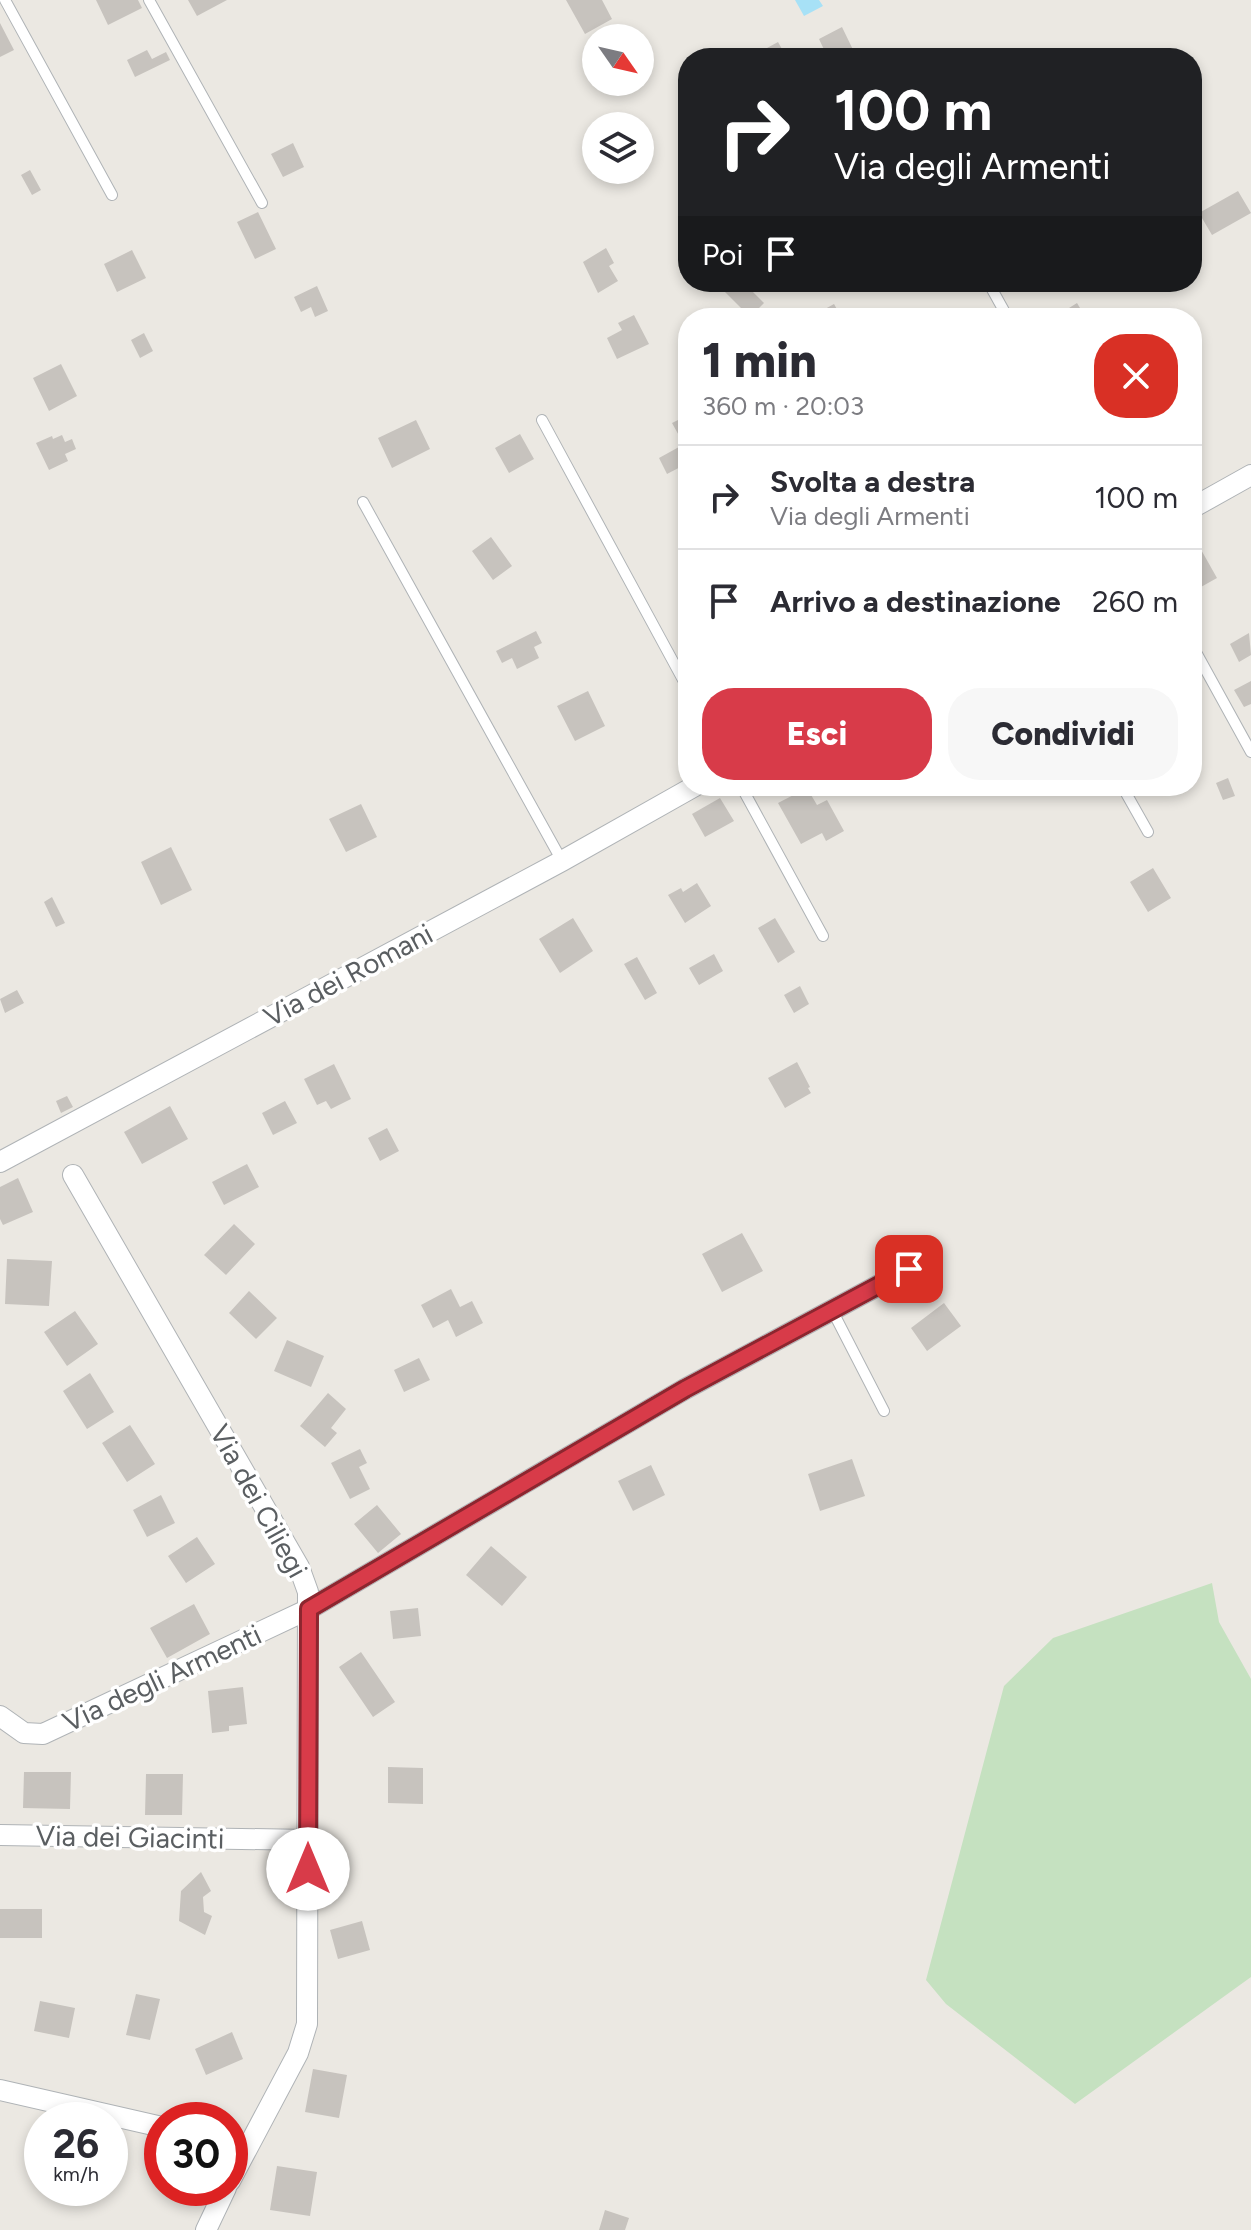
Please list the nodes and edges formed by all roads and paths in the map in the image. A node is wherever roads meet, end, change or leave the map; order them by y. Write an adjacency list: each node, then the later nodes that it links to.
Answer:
1 (5, 0): 3 (lane)
2 (149, 0): 4 (lane)
3 (112, 195)
4 (262, 203)
5 (542, 420): 10 (lane)
6 (1251, 475): 8 (street)
7 (363, 502): 16 (lane)
8 (1202, 502)
9 (1202, 663): 11 (lane)
10 (678, 671)
11 (1251, 752)
12 (678, 796): 16 (street, Via dei Romani)
13 (746, 796): 17 (lane)
14 (1128, 796): 15 (lane)
15 (1148, 832)
16 (562, 861): 18 (street, Via dei Romani)
17 (823, 936)
18 (0, 1162)
19 (73, 1175): 23 (street, Via dei Ciliegi)
20 (909, 1269): 21 (street, Via degli Armenti)
21 (832, 1310): 22 (lane); 23 (street, Via degli Armenti)
22 (884, 1411)
23 (309, 1609): 24 (street, Via degli Armenti); 26 (street, Via dei Ciliegi)
24 (0, 1716)
25 (0, 1835): 26 (street, Via dei Giacinti)
26 (308, 1840): 29 (street, Via dei Ciliegi)
27 (0, 2090): 28 (street)
28 (144, 2123)
29 (248, 2131)
30 (217, 2206): 31 (street)
31 (206, 2230)

